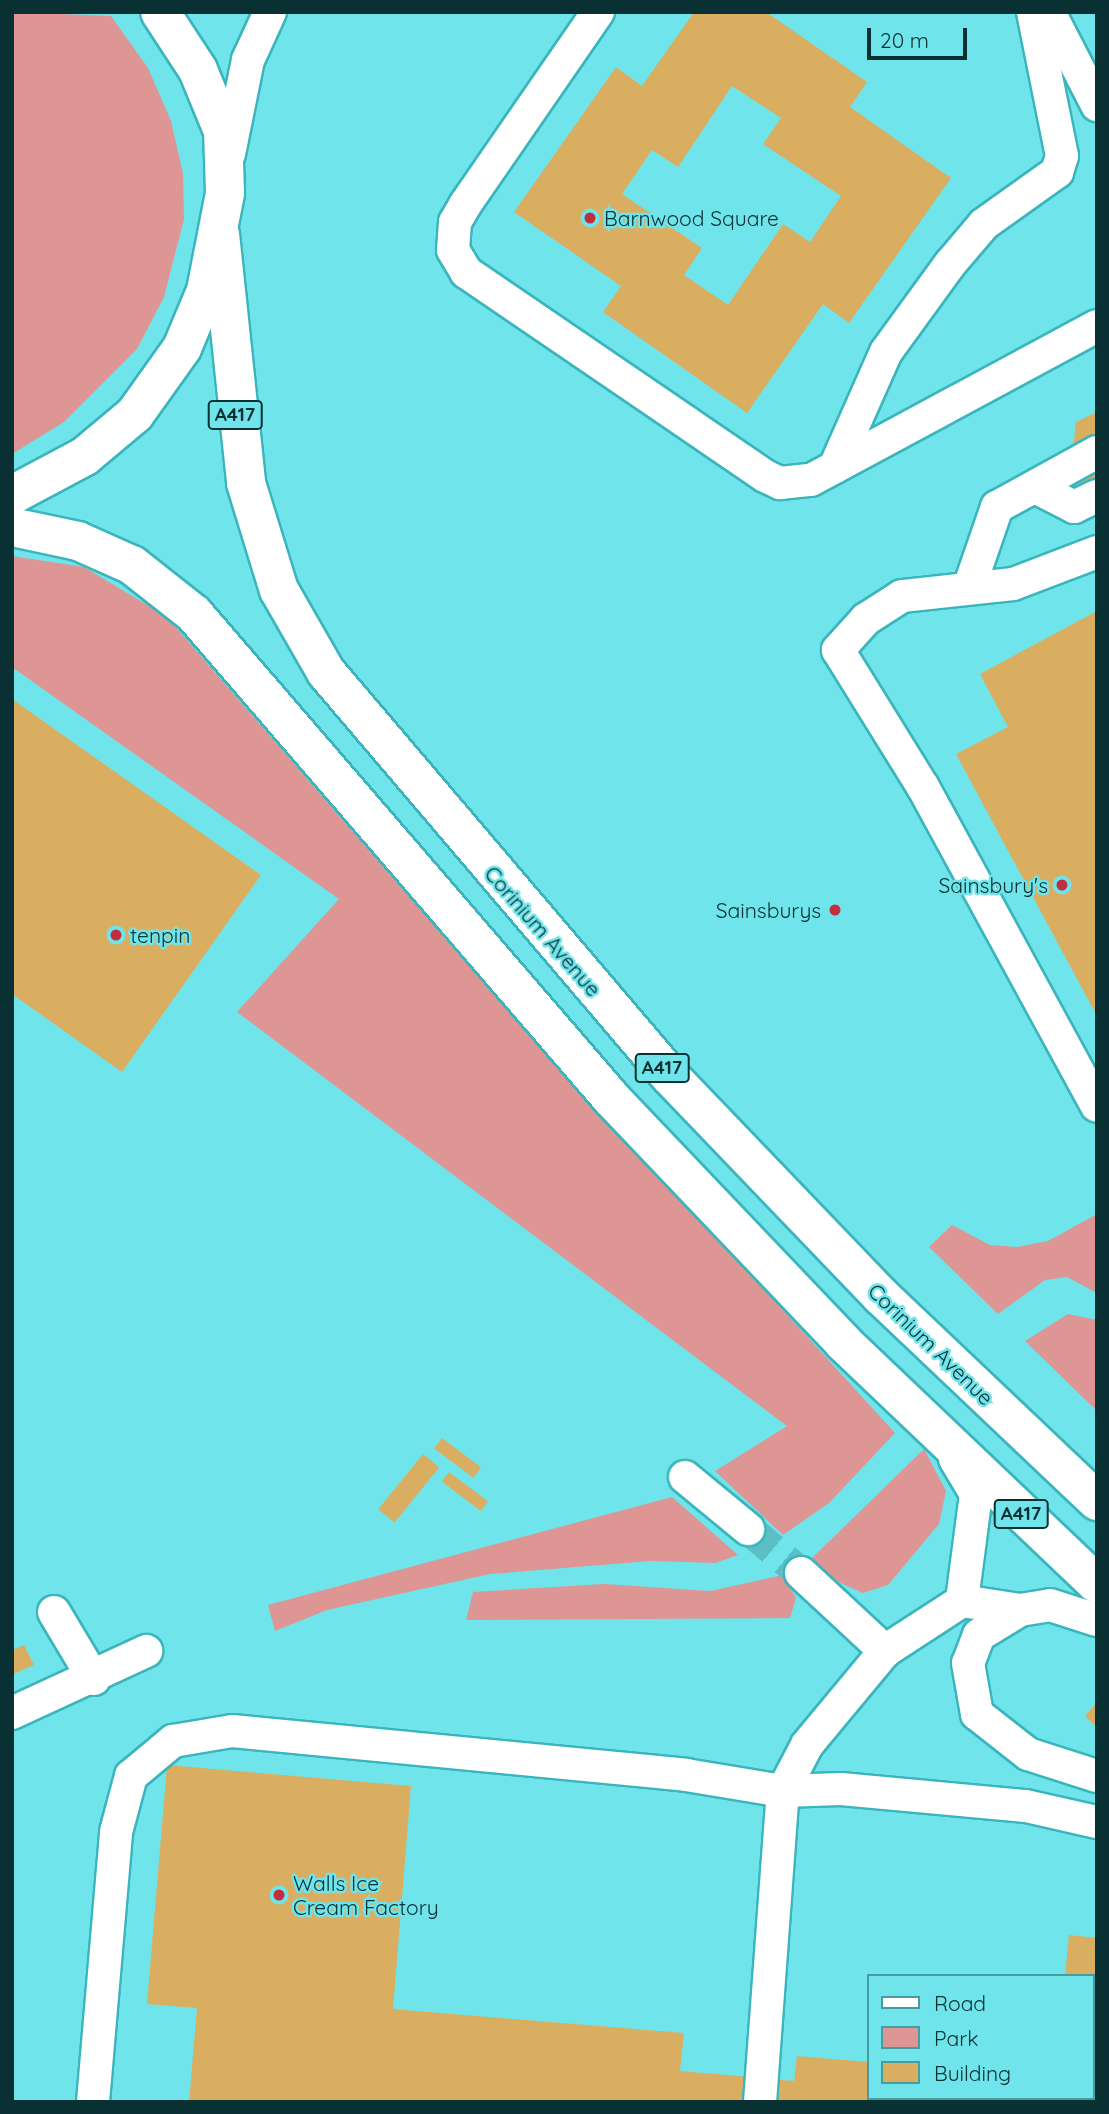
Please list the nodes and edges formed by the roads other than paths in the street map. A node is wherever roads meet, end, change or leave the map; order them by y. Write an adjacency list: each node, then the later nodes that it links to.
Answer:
1 (160, 12): 7 (highway)
2 (270, 12): 7 (street)
3 (598, 12): 11 (street)
4 (1033, 12): 11 (street)
5 (1049, 12): 6 (street)
6 (1097, 105)
7 (228, 159): 8 (highway)
8 (220, 234): 13 (highway); 21 (highway, Corinium Avenue / A417)
9 (1097, 326): 11 (street)
10 (1097, 452): 12 (street)
11 (835, 467)
12 (1035, 487): 14 (street); 17 (street)
13 (12, 495)
14 (1097, 496)
15 (12, 527): 19 (highway, A417)
16 (1097, 552): 17 (street)
17 (970, 585): 18 (street)
18 (1097, 1106)
19 (946, 1443): 24 (highway, A417); 25 (street)
20 (685, 1477): 22 (street)
21 (1097, 1501)
22 (748, 1529)
23 (801, 1573): 30 (street)
24 (1097, 1584)
25 (962, 1601): 26 (street); 30 (street)
26 (1020, 1610): 28 (street); 33 (street)
27 (54, 1612): 31 (street)
28 (1097, 1620)
29 (146, 1651): 31 (street)
30 (885, 1651): 34 (street)
31 (94, 1679): 32 (street)
32 (12, 1713)
33 (1097, 1776)
34 (783, 1791): 35 (street); 36 (street); 37 (street)
35 (1097, 1822)
36 (93, 2102)
37 (760, 2102)

